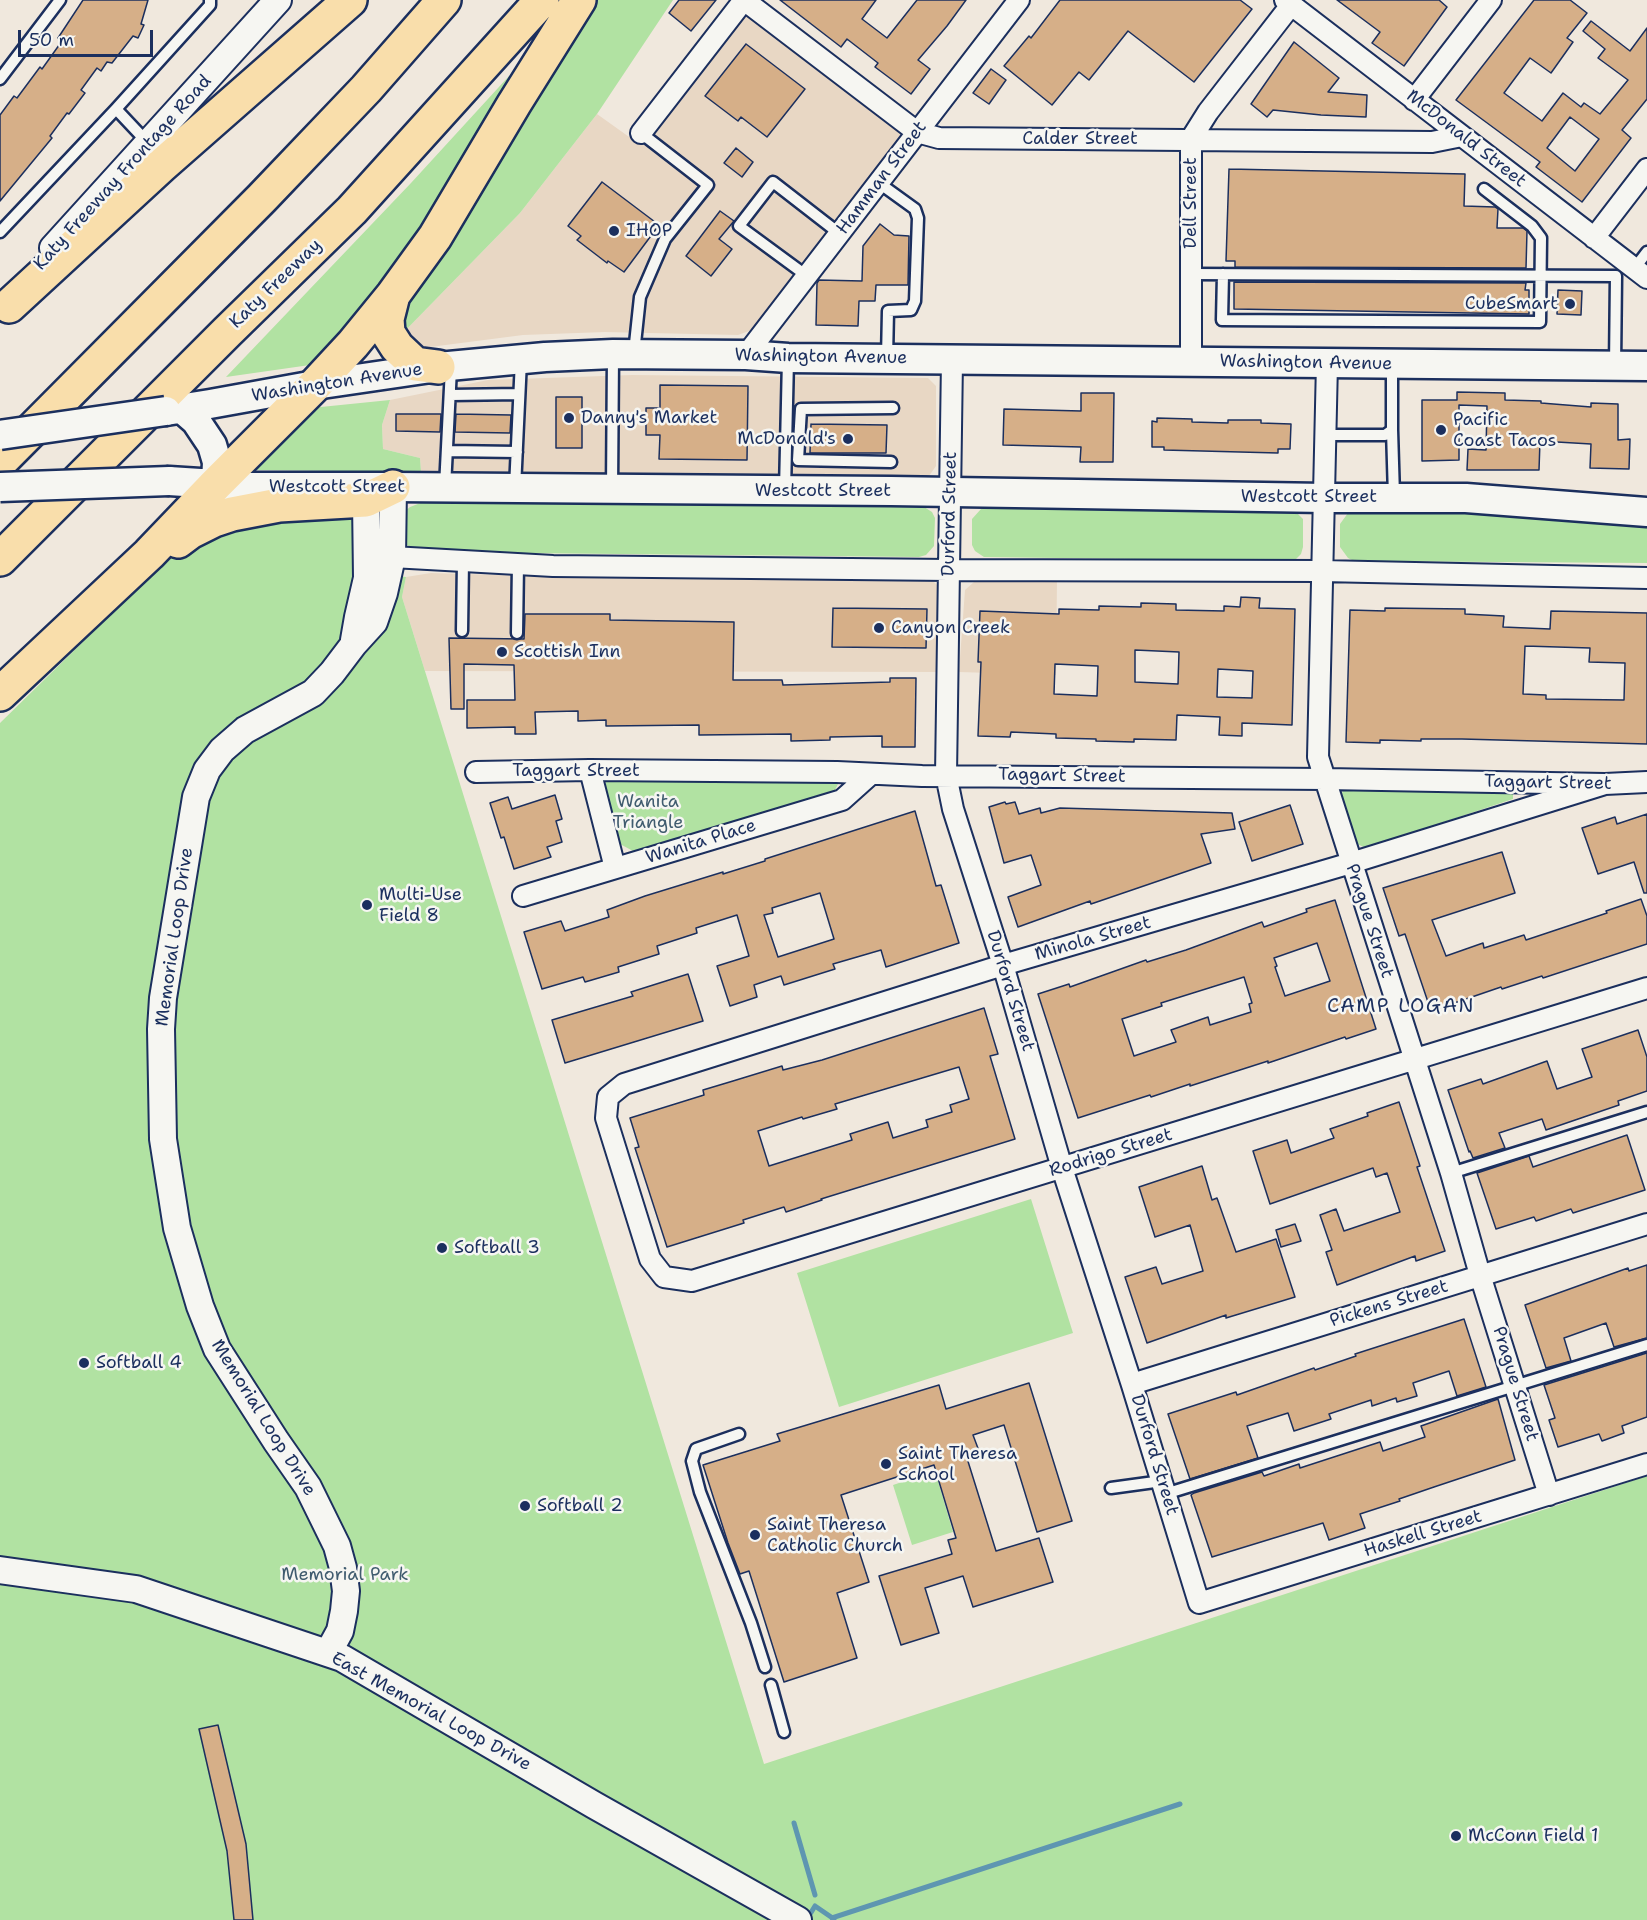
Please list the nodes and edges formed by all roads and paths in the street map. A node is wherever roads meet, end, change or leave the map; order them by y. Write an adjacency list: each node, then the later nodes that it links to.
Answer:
1 (60, 0): 12 (lane)
2 (210, 0): 14 (lane)
3 (350, 0): 33 (highway)
4 (444, 0): 55 (highway)
5 (542, 0): 70 (highway, Katy Freeway)
6 (579, 0): 32 (highway)
7 (744, 0): 15 (street, Calder Street); 16 (street)
8 (1019, 0): 15 (street, Hamman Street)
9 (1491, 0): 13 (street)
10 (1288, 2): 13 (street, McDonald Street); 18 (street, Dell Street)
11 (276, 3): 19 (street, Katy Freeway Frontage Road)
12 (0, 79)
13 (1414, 100): 17 (street, McDonald Street)
14 (116, 109): 19 (lane); 23 (lane)
15 (917, 132): 18 (street, Calder Street); 21 (street, Hamman Street)
16 (641, 133): 34 (lane)
17 (1462, 136): 18 (street, Calder Street); 25 (street, McDonald Street)
18 (1191, 139): 28 (street, Dell Street)
19 (148, 142): 33 (street, Katy Freeway Frontage Road)
20 (1647, 169): 25 (street)
21 (879, 183): 24 (street, Hamman Street); 37 (lane)
22 (1484, 189): 30 (lane)
23 (0, 232)
24 (840, 234): 31 (street, Hamman Street); 31 (lane)
25 (1594, 238): 27 (street, McDonald Street)
26 (1647, 252): 27 (lane)
27 (1631, 271): 30 (lane); 43 (lane)
28 (1191, 274): 29 (lane); 40 (street, Dell Street)
29 (1222, 274): 30 (lane); 30 (lane)
30 (1542, 275)
31 (807, 276): 35 (street, Hamman Street)
32 (393, 295): 45 (highway); 46 (highway)
33 (5, 310)
34 (623, 354): 35 (main road, Washington Avenue); 38 (main road, Washington Avenue); 61 (lane)
35 (746, 355): 36 (main road, Washington Avenue)
36 (788, 358): 37 (main road, Washington Avenue); 62 (lane)
37 (886, 358): 39 (main road, Washington Avenue)
38 (521, 359): 45 (main road, Washington Avenue); 47 (lane)
39 (952, 360): 40 (main road, Washington Avenue); 63 (street, Durford Street)
40 (1191, 362): 41 (main road, Washington Avenue)
41 (1327, 363): 42 (main road, Washington Avenue); 52 (street, Prague Street)
42 (1392, 364): 43 (main road, Washington Avenue); 50 (lane)
43 (1615, 366): 44 (main road, Washington Avenue)
44 (1647, 366)
45 (447, 376): 46 (main road, Washington Avenue); 47 (lane); 53 (lane)
46 (315, 385): 49 (main road, Washington Avenue); 57 (highway)
47 (519, 394): 54 (lane)
48 (893, 408): 56 (lane)
49 (196, 411): 51 (main road, Washington Avenue, bridge); 57 (main road)
50 (1392, 430): 52 (lane); 66 (lane)
51 (0, 435)
52 (1326, 435): 65 (street, Prague Street)
53 (448, 451): 54 (lane); 59 (lane)
54 (517, 452): 60 (lane)
55 (0, 462)
56 (891, 462)
57 (216, 484): 58 (main road, Westcott Street, bridge); 64 (main road, Westcott Street); 68 (highway)
58 (0, 488)
59 (445, 488): 60 (main road, Westcott Street); 64 (main road, Westcott Street)
60 (515, 488): 61 (main road, Westcott Street)
61 (612, 489): 62 (main road, Westcott Street)
62 (784, 491): 63 (main road, Westcott Street)
63 (949, 492): 65 (main road, Westcott Street); 73 (street, Durford Street)
64 (379, 493): 68 (highway); 69 (street, Memorial Loop Drive); 78 (street, Memorial Loop Drive)
65 (1325, 498): 66 (main road, Westcott Street); 74 (street, Prague Street)
66 (1394, 498): 67 (main road, Westcott Street)
67 (1647, 512)
68 (149, 554): 79 (highway)
69 (392, 557): 71 (street); 78 (street, Memorial Loop Drive)
70 (0, 560)
71 (463, 561): 72 (street); 76 (lane)
72 (518, 564): 73 (street); 77 (lane)
73 (949, 570): 74 (street); 83 (street, Durford Street)
74 (1322, 571): 75 (street); 84 (street, Prague Street)
75 (1647, 578)
76 (462, 631)
77 (517, 633)
78 (354, 644): 109 (street, Memorial Loop Drive)
79 (0, 694)
80 (590, 770): 81 (street, Taggart Street); 82 (street, Taggart Street); 88 (street)
81 (476, 772)
82 (871, 774): 83 (street, Taggart Street); 88 (street, Wanita Place)
83 (946, 775): 84 (street, Taggart Street); 90 (street, Durford Street)
84 (1326, 779): 86 (street, Taggart Street); 87 (street, Prague Street)
85 (1647, 782): 86 (street, Taggart Street)
86 (1605, 784): 87 (street, Minola Street)
87 (1351, 863): 90 (street, Minola Street); 92 (street, Prague Street)
88 (615, 868): 89 (street, Wanita Place)
89 (523, 896)
90 (1004, 965): 94 (street, Durford Street); 96 (street, Minola Street)
91 (1647, 988): 92 (street, Rodrigo Street)
92 (1414, 1061): 94 (street, Rodrigo Street); 95 (street, Prague Street)
93 (1647, 1112): 95 (lane)
94 (1062, 1168): 96 (street, Rodrigo Street); 100 (street, Durford Street)
95 (1451, 1173): 98 (street, Prague Street)
96 (629, 1190)
97 (1647, 1224): 98 (street, Pickens Street)
98 (1480, 1275): 100 (street, Pickens Street); 101 (street, Prague Street)
99 (1647, 1345): 101 (lane)
100 (1132, 1384): 104 (street, Durford Street)
101 (1516, 1386): 104 (lane); 106 (street, Prague Street)
102 (739, 1434): 110 (lane)
103 (1647, 1464): 106 (street, Haskell Street)
104 (1163, 1487): 105 (lane); 108 (street, Durford Street)
105 (1110, 1488)
106 (1549, 1495): 108 (street, Haskell Street)
107 (0, 1570): 109 (street, East Memorial Loop Drive)
108 (1199, 1603)
109 (328, 1653): 113 (street, East Memorial Loop Drive)
110 (765, 1666)
111 (771, 1685): 112 (lane)
112 (784, 1732)
113 (789, 1915)

